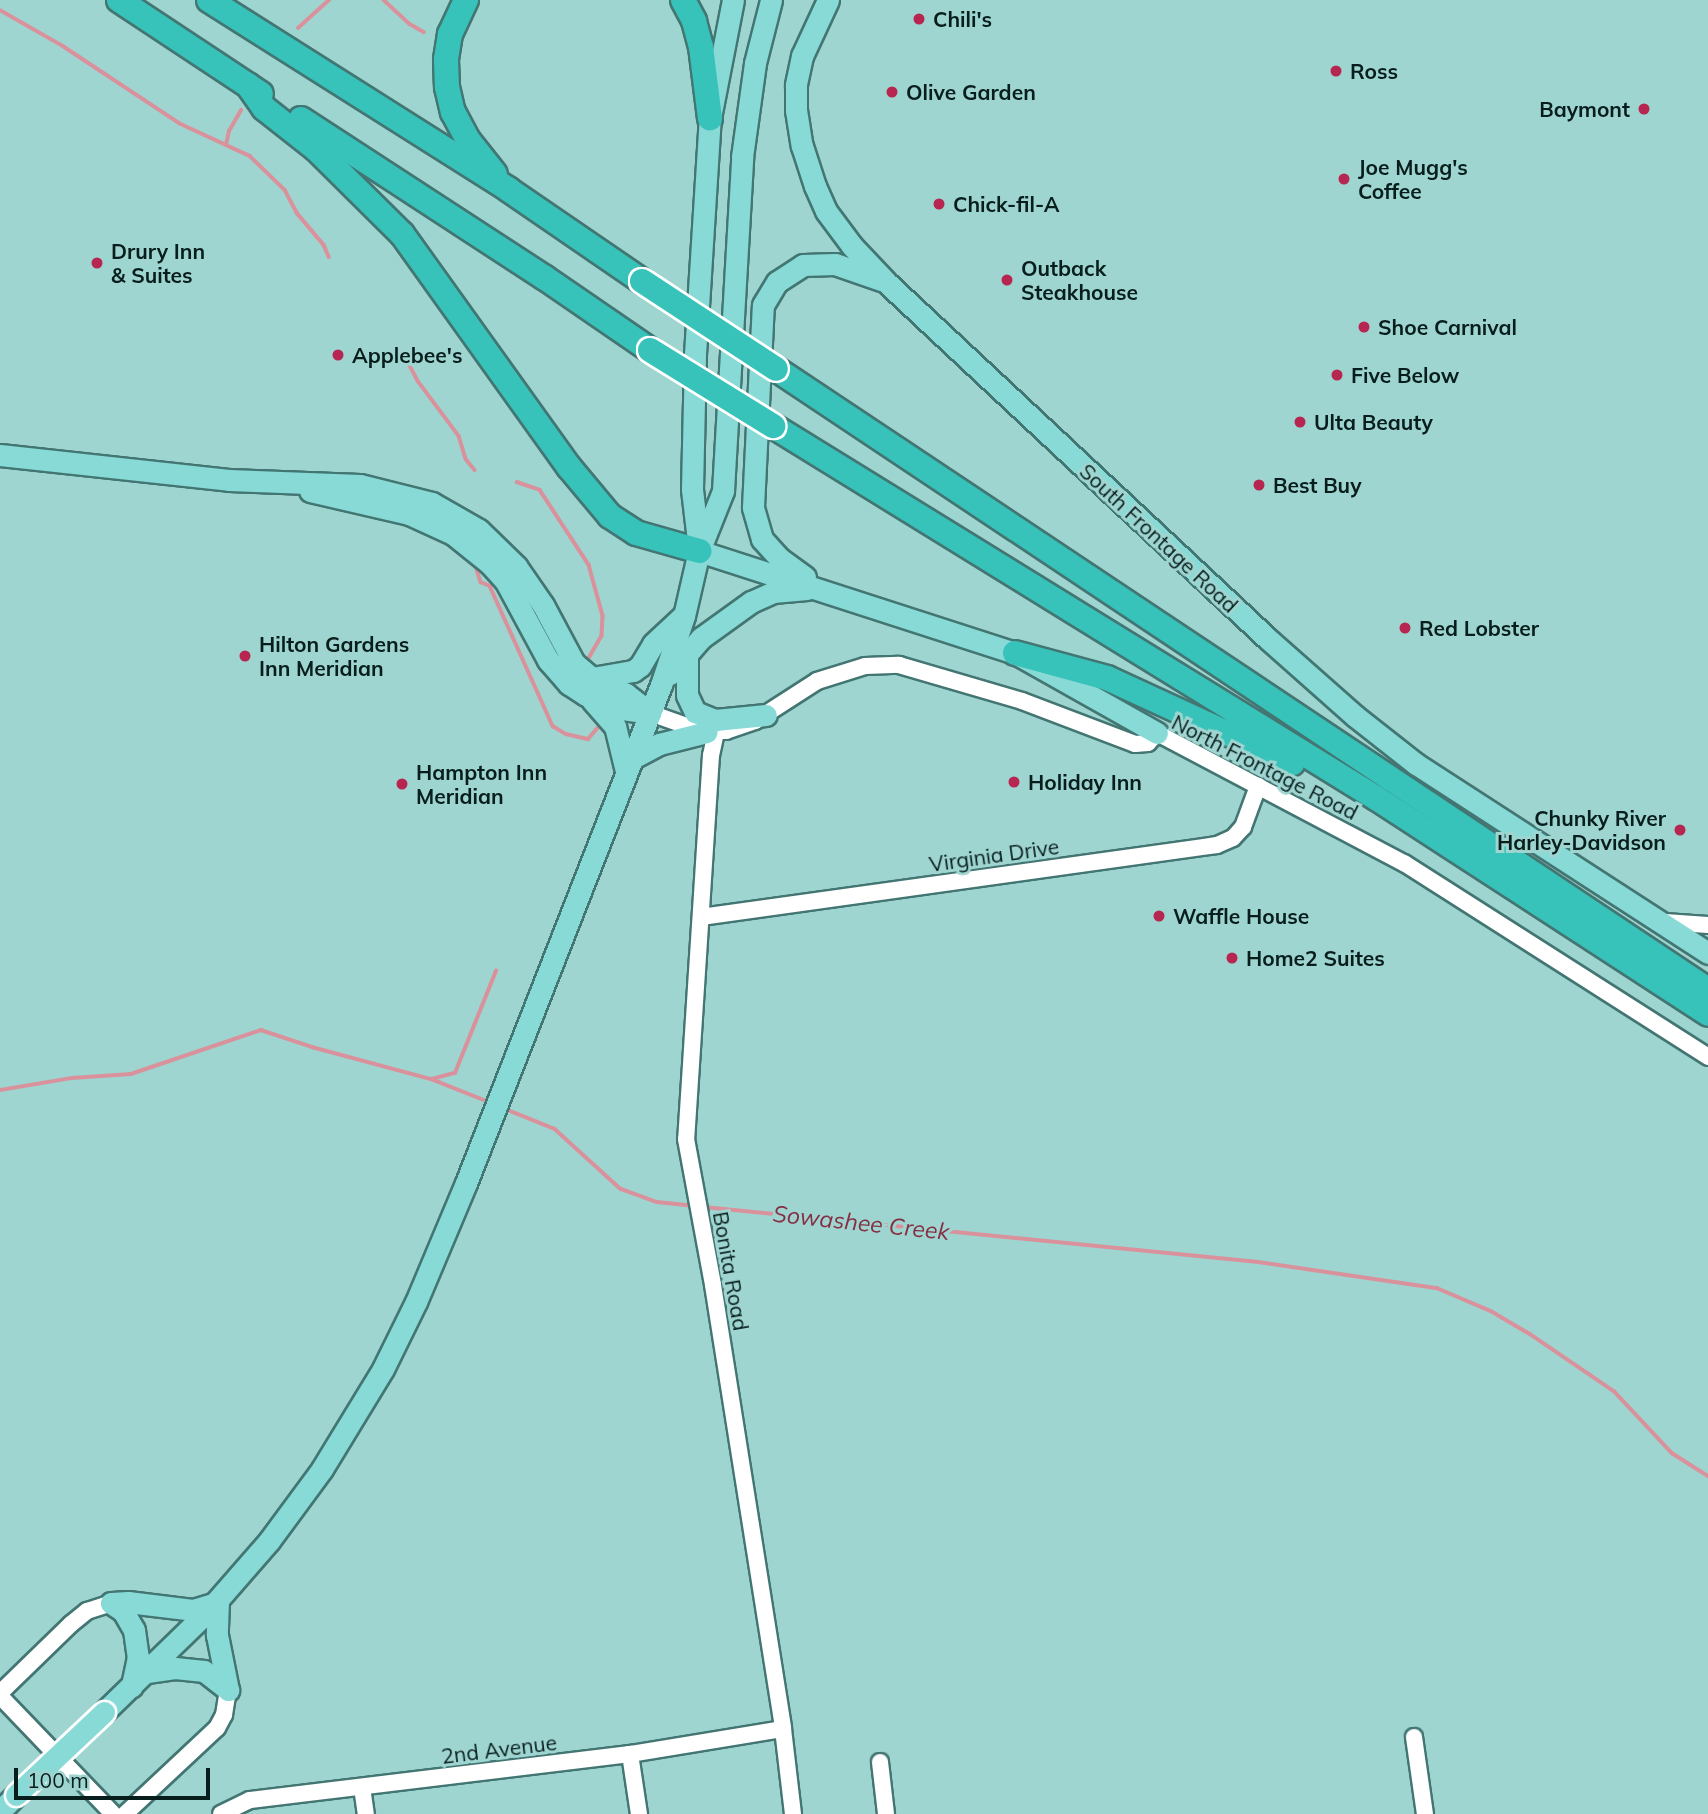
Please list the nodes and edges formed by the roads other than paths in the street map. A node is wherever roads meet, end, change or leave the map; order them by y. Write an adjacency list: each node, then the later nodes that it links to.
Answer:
1 (119, 0): 8 (highway)
2 (209, 0): 10 (highway)
3 (466, 0): 10 (highway)
4 (682, 0): 9 (highway)
5 (733, 0): 9 (main road)
6 (771, 0): 13 (main road)
7 (828, 0): 11 (main road, South Frontage Road)
8 (248, 85): 13 (highway); 26 (highway, bridge)
9 (710, 118): 13 (main road)
10 (509, 190): 31 (highway, bridge)
11 (886, 282): 14 (main road); 28 (main road, South Frontage Road)
12 (0, 456): 19 (main road)
13 (699, 551): 14 (main road); 15 (main road)
14 (820, 588): 16 (main road); 17 (main road)
15 (686, 607): 16 (main road); 18 (main road); 19 (main road)
16 (687, 653): 18 (main road); 21 (main road)
17 (1015, 653): 23 (main road); 26 (highway)
18 (660, 685): 20 (main road)
19 (589, 687): 20 (main road); 24 (main road)
20 (650, 713): 22 (street); 24 (main road)
21 (766, 715): 22 (street, North Frontage Road); 23 (street, North Frontage Road)
22 (711, 732): 24 (main road); 27 (street, Bonita Road)
23 (1157, 733): 25 (street, North Frontage Road)
24 (629, 765): 34 (main road)
25 (1258, 786): 27 (street, Virginia Drive); 33 (street, North Frontage Road)
26 (1376, 798): 32 (highway)
27 (701, 916): 39 (street, Bonita Road)
28 (1661, 921): 29 (street); 30 (main road, South Frontage Road)
29 (1708, 925)
30 (1708, 953)
31 (1708, 990)
32 (1708, 1014)
33 (1708, 1057)
34 (217, 1602): 35 (main road); 36 (main road); 37 (main road)
35 (111, 1603): 36 (main road); 38 (street)
36 (139, 1679): 37 (main road); 44 (main road, bridge)
37 (228, 1690): 46 (street)
38 (0, 1695): 45 (street)
39 (783, 1729): 41 (street, 2nd Avenue); 50 (street, Bonita Road)
40 (1414, 1737): 52 (street)
41 (630, 1754): 43 (street, 2nd Avenue); 49 (street)
42 (880, 1762): 51 (street)
43 (362, 1787): 47 (street, 2nd Avenue); 48 (street)
44 (0, 1811)
45 (113, 1814)
46 (125, 1814)
47 (221, 1814)
48 (366, 1814)
49 (639, 1814)
50 (793, 1814)
51 (886, 1814)
52 (1424, 1814)

